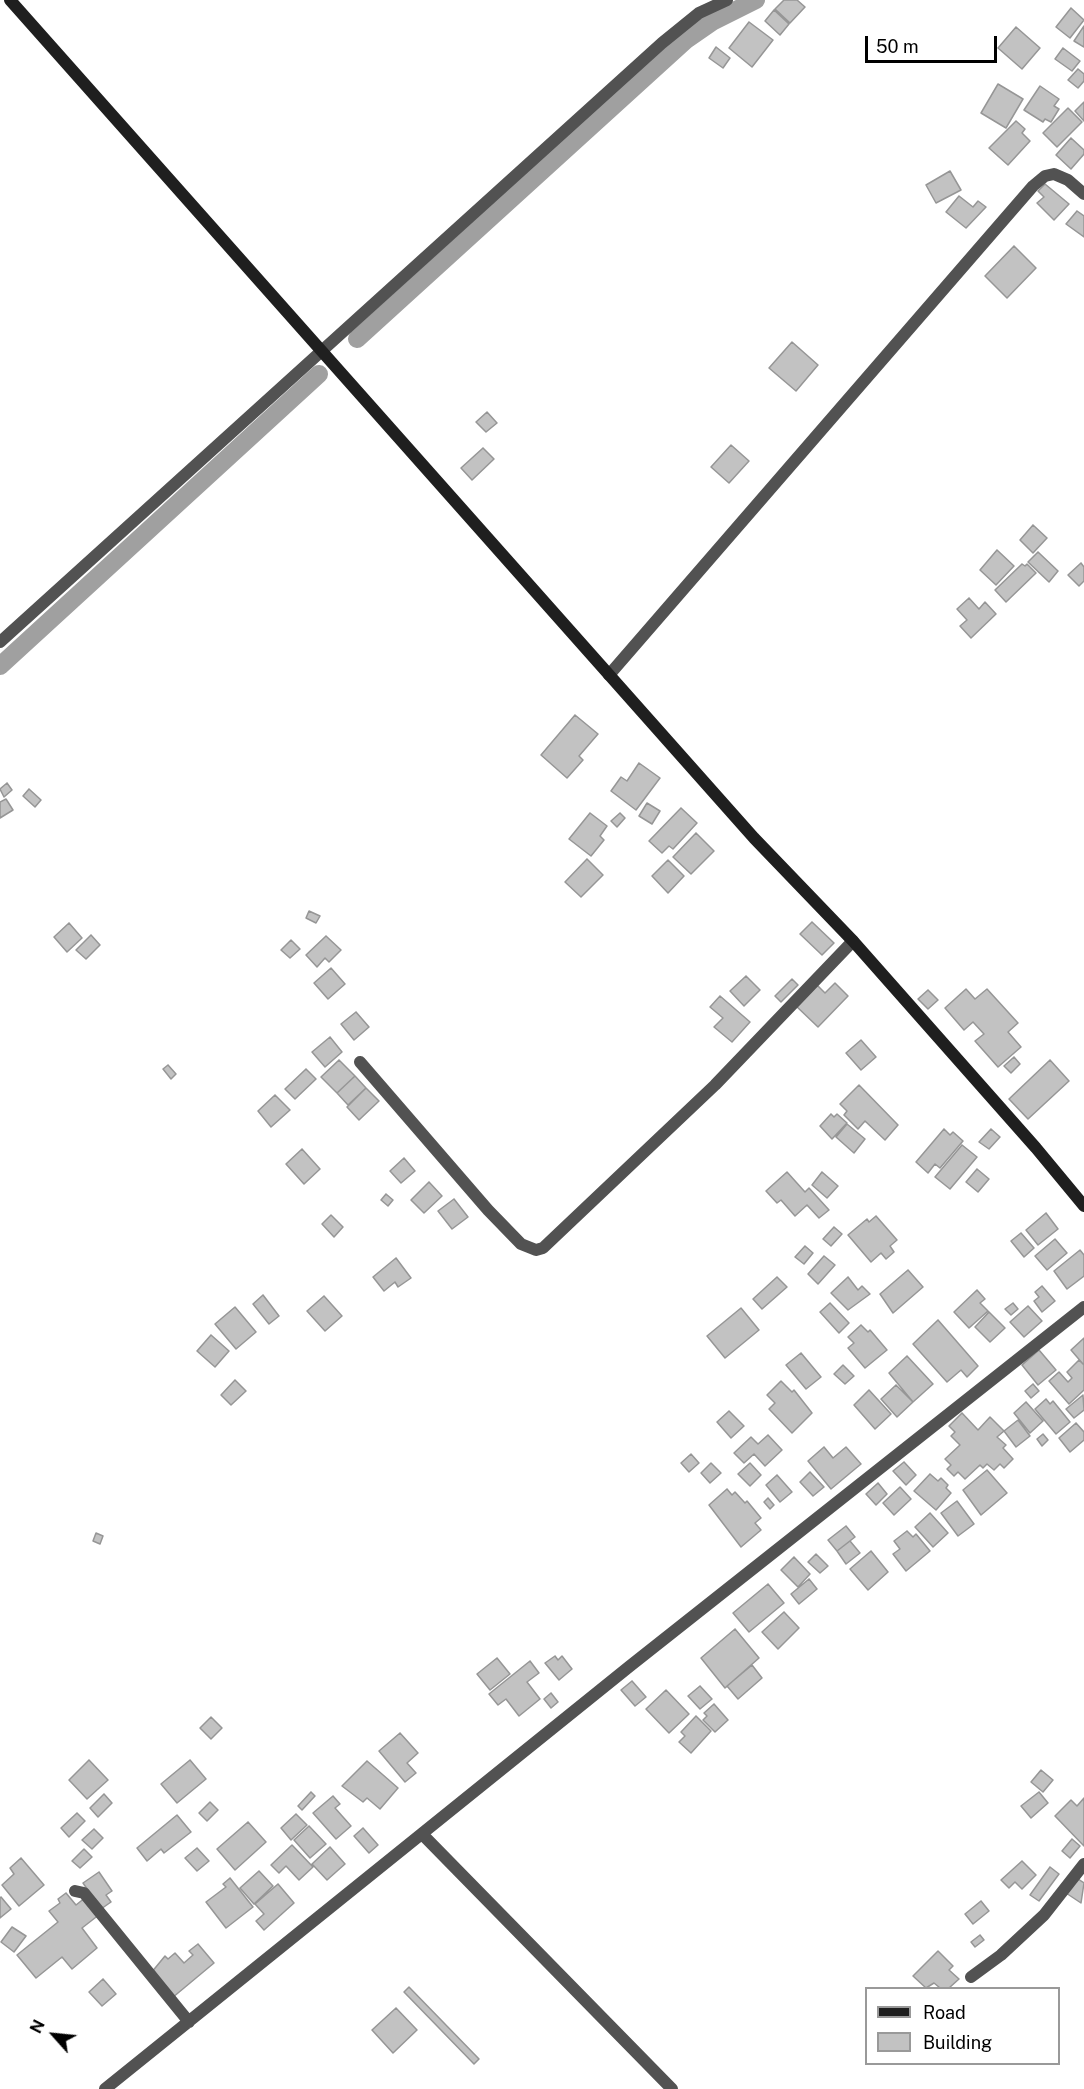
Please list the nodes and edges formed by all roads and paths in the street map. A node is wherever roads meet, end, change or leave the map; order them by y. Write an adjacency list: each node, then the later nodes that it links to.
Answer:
1 (10, 0): 4 (main road)
2 (727, 0): 4 (street)
3 (1084, 194): 6 (street)
4 (321, 350): 5 (street); 6 (main road)
5 (0, 642)
6 (609, 675): 7 (main road)
7 (853, 941): 8 (street); 9 (main road)
8 (360, 1062)
9 (1084, 1206)
10 (1084, 1306): 11 (street)
11 (422, 1834): 15 (street); 17 (street)
12 (1084, 1864): 14 (street)
13 (75, 1891): 15 (street)
14 (971, 1977)
15 (189, 2022): 16 (street)
16 (105, 2089)
17 (672, 2089)

